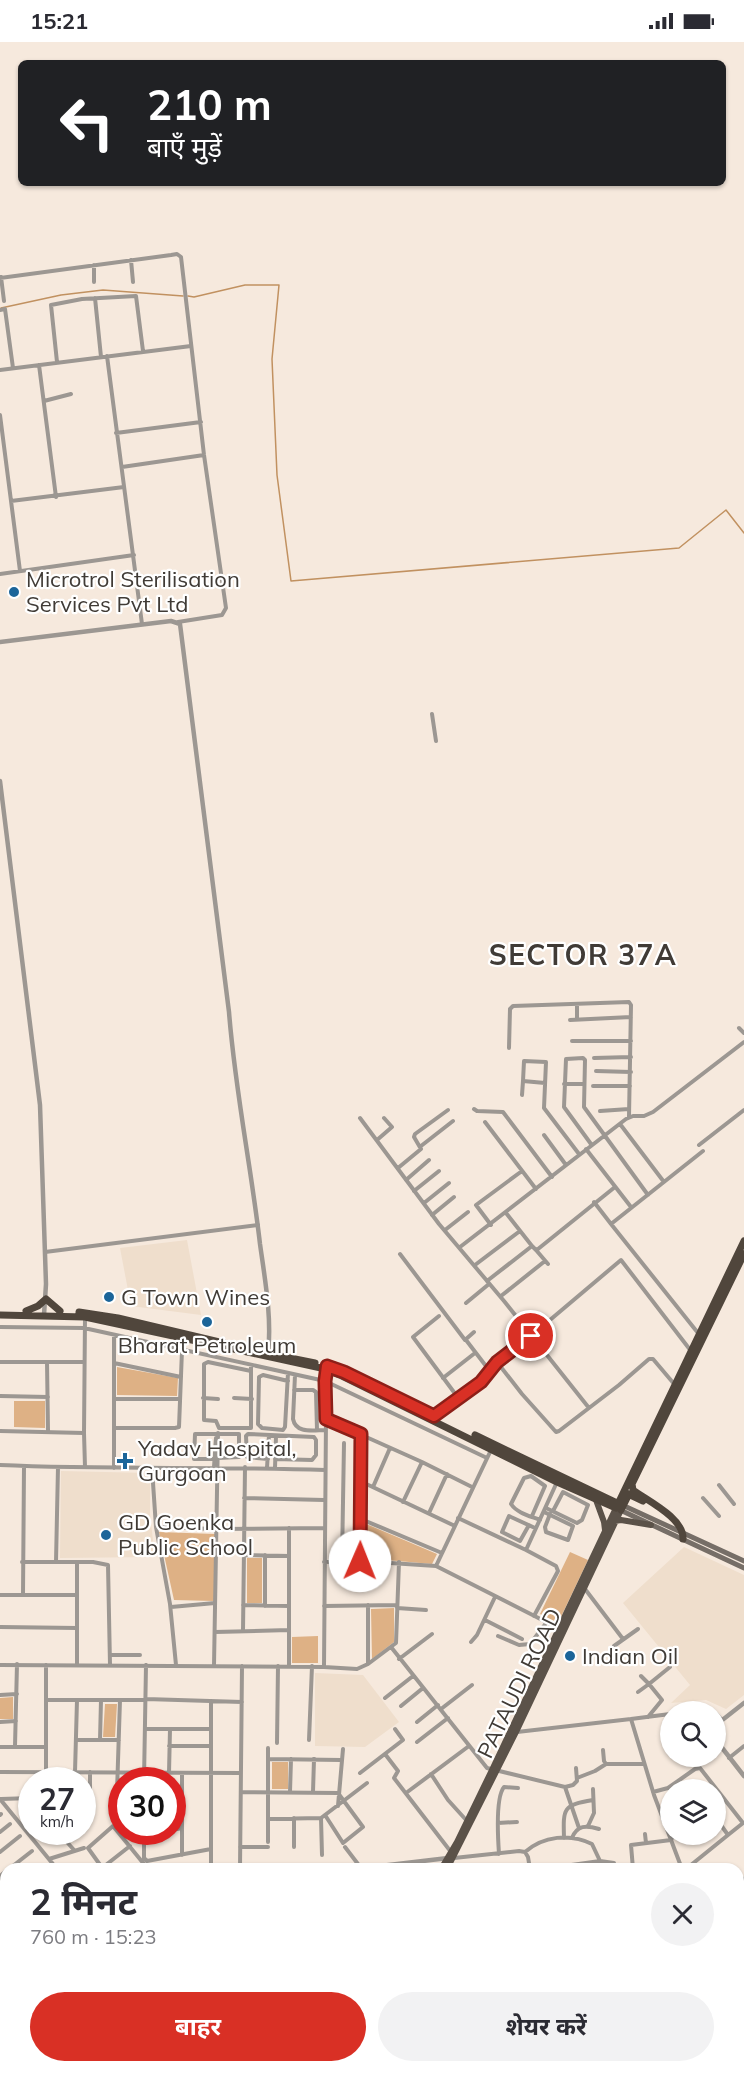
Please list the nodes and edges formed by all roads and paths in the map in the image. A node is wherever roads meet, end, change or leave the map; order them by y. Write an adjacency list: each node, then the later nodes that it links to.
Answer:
1 (131, 260): 2 (street); 5 (street); 9 (street)
2 (94, 265): 3 (street); 4 (street)
3 (1, 277): 7 (street)
4 (94, 282)
5 (133, 282)
6 (95, 298): 10 (street); 12 (street); 13 (street)
7 (4, 301)
8 (0, 310): 15 (street)
9 (191, 346): 10 (street); 20 (street)
10 (144, 351): 11 (street)
11 (107, 356): 12 (street); 21 (street)
12 (100, 357): 13 (street)
13 (57, 362): 14 (street)
14 (39, 365): 15 (street); 18 (street)
15 (13, 368): 16 (street)
16 (0, 370)
17 (71, 394): 18 (street)
18 (44, 401): 25 (street)
19 (0, 415): 26 (street)
20 (201, 422): 21 (street); 22 (street)
21 (116, 433): 23 (street)
22 (204, 455): 23 (street); 30 (street)
23 (122, 467): 24 (street)
24 (124, 487): 25 (street); 27 (street)
25 (56, 496): 26 (street)
26 (11, 501): 28 (street)
27 (134, 555): 28 (street); 31 (street)
28 (20, 571): 29 (street)
29 (0, 574)
30 (178, 622): 31 (street); 99 (street)
31 (142, 624): 32 (street)
32 (0, 642)
33 (432, 714): 34 (street)
34 (436, 741)
35 (0, 782): 36 (street)
36 (2, 820): 106 (street)
37 (577, 1004): 38 (street); 39 (street); 46 (street)
38 (631, 1017): 39 (street); 44 (street)
39 (578, 1019): 40 (street)
40 (570, 1020)
41 (739, 1028): 42 (street)
42 (744, 1033)
43 (572, 1041): 44 (street)
44 (631, 1041): 48 (street)
45 (744, 1042): 63 (street)
46 (509, 1048)
47 (594, 1058): 48 (street)
48 (631, 1058): 50 (street)
49 (596, 1071): 50 (street)
50 (631, 1072): 56 (street)
51 (523, 1082): 52 (street); 52 (street); 57 (street)
52 (545, 1083): 77 (street)
53 (564, 1084): 54 (street); 54 (street); 72 (street)
54 (584, 1084): 70 (street)
55 (593, 1086): 56 (street)
56 (630, 1086): 59 (street)
57 (522, 1095)
58 (474, 1109): 83 (street)
59 (629, 1109): 62 (street); 63 (street)
60 (448, 1110): 74 (street)
61 (744, 1110): 73 (street)
62 (600, 1111)
63 (629, 1117): 68 (street)
64 (360, 1118): 71 (street)
65 (384, 1118): 71 (street)
66 (453, 1121): 74 (street)
67 (485, 1122): 82 (street)
68 (620, 1124): 70 (street); 85 (street)
69 (544, 1135): 79 (street)
70 (604, 1135): 72 (street); 90 (street)
71 (377, 1140): 80 (street)
72 (591, 1144): 75 (street)
73 (699, 1145)
74 (421, 1146): 80 (street)
75 (586, 1149): 77 (street); 87 (street)
76 (703, 1151): 85 (street)
77 (579, 1154): 79 (street)
78 (429, 1161): 84 (street)
79 (566, 1165): 83 (street)
80 (398, 1168): 84 (street)
81 (439, 1171): 89 (street)
82 (522, 1171): 88 (street); 100 (street)
83 (552, 1177): 88 (street)
84 (406, 1179): 89 (street)
85 (664, 1182): 90 (street)
86 (448, 1183): 93 (street)
87 (615, 1187): 92 (street); 94 (street)
88 (536, 1190): 96 (street)
89 (414, 1191): 93 (street)
90 (648, 1195): 94 (street)
91 (454, 1197): 97 (street)
92 (594, 1202): 98 (street); 105 (street)
93 (424, 1203): 97 (street)
94 (631, 1207): 98 (street)
95 (468, 1212): 101 (street)
96 (506, 1213): 100 (street); 102 (street)
97 (432, 1215): 101 (street)
98 (611, 1224): 126 (street)
99 (258, 1225): 106 (street); 131 (street)
100 (491, 1225): 104 (street)
101 (445, 1230): 104 (street)
102 (520, 1231): 105 (street); 109 (street)
103 (744, 1241): 126 (highway)
104 (460, 1247): 109 (street)
105 (534, 1248): 110 (street); 111 (street)
106 (45, 1252): 112 (street)
107 (400, 1254): 127 (street)
108 (744, 1254): 126 (highway)
109 (475, 1265): 110 (street)
110 (488, 1282): 111 (street); 113 (street)
111 (501, 1296): 125 (street)
112 (45, 1299): 114 (highway); 115 (highway); 117 (street)
113 (466, 1303)
114 (26, 1311): 116 (highway); 117 (highway)
115 (60, 1311): 117 (highway); 120 (highway)
116 (0, 1313): 117 (highway)
117 (44, 1313): 119 (highway)
118 (440, 1316): 144 (street)
119 (85, 1317): 120 (highway); 122 (street)
120 (117, 1321): 131 (highway); 138 (highway)
121 (0, 1327): 122 (street)
122 (84, 1328): 124 (street); 134 (street)
123 (474, 1332): 127 (street)
124 (114, 1335): 128 (street); 136 (street)
125 (531, 1336): 129 (street); 135 (street); 159 (street)
126 (701, 1336): 129 (highway); 203 (highway)
127 (465, 1340): 130 (street)
128 (182, 1350): 137 (street); 143 (street)
129 (691, 1351): 147 (highway)
130 (476, 1353): 139 (street); 144 (street)
131 (268, 1354): 138 (highway)
132 (0, 1362): 133 (street)
133 (47, 1362): 134 (street); 151 (street)
134 (84, 1362): 167 (street)
135 (497, 1362): 139 (street); 159 (street)
136 (114, 1363): 143 (street); 158 (street)
137 (251, 1365): 140 (street); 141 (street)
138 (327, 1368): 146 (street); 149 (highway)
139 (489, 1370): 157 (street)
140 (251, 1371): 152 (street); 156 (street)
141 (288, 1373): 142 (street); 145 (street)
142 (295, 1375): 146 (street); 148 (street)
143 (181, 1377): 154 (street)
144 (443, 1378): 157 (street)
145 (288, 1381): 145 (street)
146 (325, 1381): 161 (street); 175 (street)
147 (675, 1385): 159 (street); 197 (highway)
148 (294, 1390): 163 (street); 163 (street)
149 (380, 1392): 160 (highway); 173 (highway)
150 (0, 1396): 151 (street)
151 (48, 1397): 166 (street)
152 (203, 1398): 155 (street); 156 (street)
153 (234, 1398): 156 (street)
154 (180, 1399): 158 (street); 162 (street)
155 (218, 1399)
156 (252, 1399)
157 (459, 1399): 160 (street)
158 (114, 1400): 162 (street)
159 (589, 1408)
160 (434, 1416): 173 (highway)
161 (326, 1419): 164 (street); 169 (street)
162 (114, 1428): 186 (street)
163 (317, 1430): 164 (street)
164 (326, 1430): 190 (street)
165 (0, 1431): 166 (street)
166 (48, 1431): 167 (street)
167 (84, 1433): 183 (street)
168 (217, 1433): 176 (street); 176 (street); 176 (street)
169 (361, 1434): 174 (street); 192 (street)
170 (268, 1435): 171 (street); 178 (street); 178 (street)
171 (276, 1436): 177 (street); 177 (street)
172 (344, 1443): 231 (street)
173 (492, 1446): 175 (street); 193 (highway); 205 (highway)
174 (390, 1448): 179 (street); 196 (street)
175 (487, 1458): 195 (street)
176 (216, 1459): 184 (street)
177 (275, 1459): 189 (street)
178 (268, 1460): 188 (street)
179 (422, 1462): 191 (street); 202 (street)
180 (0, 1465): 181 (street)
181 (24, 1466): 182 (street); 234 (street)
182 (58, 1467): 183 (street); 235 (street)
183 (85, 1467): 186 (street)
184 (216, 1467): 185 (street); 187 (street); 222 (street)
185 (245, 1467): 188 (street); 198 (street)
186 (114, 1468): 187 (street)
187 (152, 1468): 218 (street)
188 (267, 1468): 189 (street)
189 (275, 1468): 190 (street)
190 (325, 1470): 200 (street)
191 (447, 1474): 195 (street); 208 (street)
192 (360, 1481): 196 (street); 212 (street)
193 (557, 1482): 201 (highway); 206 (street)
194 (719, 1485): 204 (street)
195 (472, 1487): 211 (street)
196 (373, 1488): 202 (street)
197 (626, 1493): 203 (highway); 205 (highway)
198 (244, 1498): 200 (street); 223 (street)
199 (703, 1498): 210 (street)
200 (324, 1500): 220 (street)
201 (596, 1500): 205 (highway); 224 (main road)
202 (403, 1502): 208 (street)
203 (651, 1504): 225 (highway)
204 (734, 1504)
205 (620, 1507): 214 (main road, PATAUDI ROAD); 216 (main road); 224 (main road); 225 (main road)
206 (545, 1510): 207 (street); 213 (street)
207 (552, 1512): 207 (street); 207 (street)
208 (429, 1513): 217 (street)
209 (532, 1516): 209 (street); 213 (street)
210 (719, 1516)
211 (458, 1518): 217 (street); 226 (street)
212 (360, 1519): 227 (street); 232 (street)
213 (540, 1520): 221 (street)
214 (615, 1521): 216 (main road); 241 (main road, PATAUDI ROAD)
215 (529, 1525): 215 (street); 221 (street)
216 (651, 1525): 225 (main road)
217 (455, 1526): 227 (street)
218 (156, 1527): 222 (street); 253 (street)
219 (289, 1528): 220 (street); 223 (street); 230 (street)
220 (324, 1528): 237 (street)
221 (535, 1528): 226 (street)
222 (216, 1529): 223 (street); 246 (street)
223 (244, 1529): 228 (street)
224 (605, 1531): 260 (main road)
225 (683, 1536): 233 (main road); 240 (main road)
226 (526, 1550): 255 (street)
227 (442, 1553): 239 (street)
228 (244, 1555): 229 (street); 247 (street)
229 (265, 1555): 230 (street); 249 (street)
230 (290, 1556): 250 (street)
231 (342, 1561): 232 (street); 237 (street)
232 (360, 1561): 238 (street)
233 (744, 1561)
234 (22, 1562): 235 (street); 243 (street)
235 (56, 1562): 236 (street)
236 (76, 1562): 244 (street); 272 (street)
237 (324, 1562): 251 (street)
238 (399, 1562): 239 (street); 252 (street)
239 (436, 1566): 245 (street)
240 (744, 1568)
241 (585, 1589): 260 (main road, PATAUDI ROAD); 268 (street)
242 (0, 1595): 243 (street)
243 (23, 1595): 244 (street)
244 (77, 1595): 259 (street)
245 (495, 1597): 255 (street); 256 (street)
246 (215, 1603): 253 (street); 264 (street)
247 (243, 1605): 249 (street); 263 (street)
248 (368, 1605): 251 (street); 252 (street); 276 (street)
249 (265, 1606): 250 (street)
250 (289, 1606): 262 (street)
251 (324, 1606): 288 (street)
252 (397, 1606): 254 (street); 271 (street)
253 (171, 1607): 282 (street)
254 (426, 1610)
255 (534, 1616): 257 (street)
256 (485, 1620): 267 (street); 269 (street)
257 (547, 1622): 260 (street); 266 (street)
258 (0, 1627): 259 (street)
259 (77, 1628): 279 (street)
260 (562, 1629): 321 (main road)
261 (639, 1629): 268 (street)
262 (289, 1630): 263 (street); 286 (street)
263 (243, 1631): 264 (street)
264 (215, 1632): 283 (street)
265 (432, 1634): 274 (street)
266 (498, 1636)
267 (522, 1638)
268 (623, 1640): 270 (street)
269 (471, 1642)
270 (614, 1646)
271 (391, 1647): 274 (street); 276 (street)
272 (110, 1655): 273 (street); 280 (street)
273 (140, 1655)
274 (399, 1659): 290 (street)
275 (17, 1664): 277 (street); 278 (street); 296 (street)
276 (368, 1664): 288 (street)
277 (0, 1665)
278 (46, 1665): 279 (street); 299 (street)
279 (77, 1665): 280 (street)
280 (110, 1665): 281 (street)
281 (146, 1665): 282 (street); 303 (street)
282 (176, 1665): 283 (street)
283 (214, 1666): 284 (street)
284 (242, 1666): 285 (street); 305 (street)
285 (278, 1666): 286 (street); 327 (street)
286 (289, 1666): 287 (street)
287 (312, 1666): 288 (street); 325 (street)
288 (324, 1666)
289 (670, 1667): 293 (street)
290 (413, 1676): 294 (street); 298 (street)
291 (641, 1676): 293 (street)
292 (472, 1684): 308 (street)
293 (649, 1684): 295 (street); 310 (street)
294 (423, 1688): 307 (street); 308 (street)
295 (638, 1692)
296 (17, 1694): 297 (street); 314 (street)
297 (0, 1695)
298 (385, 1698)
299 (46, 1700): 300 (street); 334 (street)
300 (77, 1700): 301 (street); 322 (street)
301 (101, 1700): 302 (street); 323 (street)
302 (120, 1700): 303 (street); 324 (street)
303 (145, 1700): 304 (street); 317 (street)
304 (211, 1701): 305 (street); 319 (street)
305 (242, 1702): 358 (street)
306 (744, 1702): 311 (street)
307 (401, 1706)
308 (439, 1707): 312 (street); 316 (street)
309 (660, 1715): 310 (street)
310 (648, 1717): 313 (street)
311 (726, 1717)
312 (448, 1718): 326 (street); 331 (street)
313 (631, 1719): 321 (street); 346 (street)
314 (16, 1721): 315 (street); 328 (street)
315 (0, 1722)
316 (417, 1722)
317 (145, 1729): 318 (street); 350 (street)
318 (170, 1729): 319 (street); 329 (street)
319 (211, 1729): 330 (street)
320 (395, 1729): 338 (street)
321 (514, 1731): 353 (main road)
322 (76, 1740): 323 (street); 348 (street)
323 (100, 1740): 324 (street)
324 (119, 1740): 349 (street)
325 (309, 1740)
326 (417, 1742)
327 (277, 1743)
328 (15, 1746): 333 (street); 334 (street)
329 (169, 1746): 330 (street); 351 (street)
330 (211, 1746): 357 (street)
331 (469, 1746): 353 (street); 360 (street)
332 (744, 1746): 340 (street)
333 (0, 1747)
334 (46, 1747): 347 (street)
335 (268, 1748): 341 (street)
336 (343, 1749): 344 (street)
337 (603, 1750): 345 (street)
338 (385, 1754): 359 (street); 373 (street)
339 (726, 1754): 340 (street)
340 (729, 1758): 361 (street)
341 (269, 1759): 342 (street); 368 (street)
342 (291, 1759): 343 (street); 369 (street)
343 (314, 1759): 344 (street); 370 (street)
344 (341, 1760): 372 (street)
345 (606, 1764): 346 (street); 362 (street)
346 (644, 1764): 371 (street)
347 (46, 1767)
348 (75, 1767)
349 (118, 1767)
350 (144, 1767)
351 (169, 1767)
352 (576, 1768): 362 (street)
353 (494, 1771): 364 (street); 384 (main road)
354 (0, 1772): 355 (street)
355 (18, 1772)
356 (186, 1773): 357 (street)
357 (210, 1773): 358 (street); 410 (street)
358 (241, 1773): 367 (street)
359 (360, 1773)
360 (431, 1774): 373 (street); 384 (street)
361 (744, 1776)
362 (577, 1778): 364 (street)
363 (367, 1783): 376 (street)
364 (565, 1787): 377 (street)
365 (518, 1788): 386 (street)
366 (593, 1789): 375 (street)
367 (241, 1792): 368 (street); 406 (street)
368 (268, 1792): 369 (street); 382 (street)
369 (290, 1792): 370 (street)
370 (313, 1792): 372 (street)
371 (653, 1792): 379 (street); 394 (street)
372 (338, 1793): 376 (street); 378 (street)
373 (406, 1793): 418 (street)
374 (18, 1798): 383 (street)
375 (593, 1800): 377 (street); 388 (street)
376 (344, 1802): 378 (street); 380 (street)
377 (571, 1804): 389 (street); 396 (street)
378 (338, 1806): 380 (street)
379 (660, 1811)
380 (323, 1817): 381 (street); 417 (street)
381 (294, 1818): 382 (street); 407 (street)
382 (268, 1819): 406 (street)
383 (18, 1821)
384 (469, 1822): 418 (main road)
385 (517, 1822): 386 (street)
386 (498, 1823): 415 (street)
387 (10, 1824): 391 (street)
388 (588, 1826): 389 (street); 390 (street)
389 (579, 1828): 397 (street)
390 (599, 1830)
391 (0, 1832)
392 (726, 1832): 394 (street)
393 (645, 1834): 399 (street)
394 (728, 1835): 437 (street)
395 (18, 1838): 413 (street)
396 (564, 1838): 397 (street); 414 (street)
397 (572, 1838): 420 (street)
398 (660, 1841): 399 (street)
399 (646, 1843): 435 (street)
400 (38, 1845): 419 (street)
401 (70, 1845): 411 (street)
402 (144, 1845): 416 (street)
403 (182, 1845): 416 (street)
404 (673, 1845): 436 (street)
405 (130, 1846): 423 (street); 424 (street); 425 (street)
406 (240, 1847): 427 (street)
407 (294, 1847)
408 (345, 1847): 428 (street)
409 (84, 1848): 411 (street)
410 (211, 1849): 416 (street); 426 (street)
411 (74, 1850): 419 (street)
412 (32, 1851): 421 (street)
413 (0, 1852)
414 (525, 1852): 415 (street); 432 (street)
415 (499, 1854): 418 (street)
416 (182, 1855)
417 (322, 1855)
418 (451, 1856): 429 (street); 430 (main road); 431 (main road)
419 (49, 1859): 422 (street)
420 (600, 1861): 433 (street); 434 (street)
421 (17, 1863)
422 (52, 1863)
423 (99, 1863)
424 (109, 1863)
425 (143, 1863)
426 (211, 1863)
427 (240, 1863)
428 (357, 1863)
429 (398, 1863)
430 (446, 1863)
431 (449, 1863)
432 (529, 1863)
433 (586, 1863)
434 (614, 1863)
435 (632, 1863)
436 (681, 1863)
437 (692, 1863)

